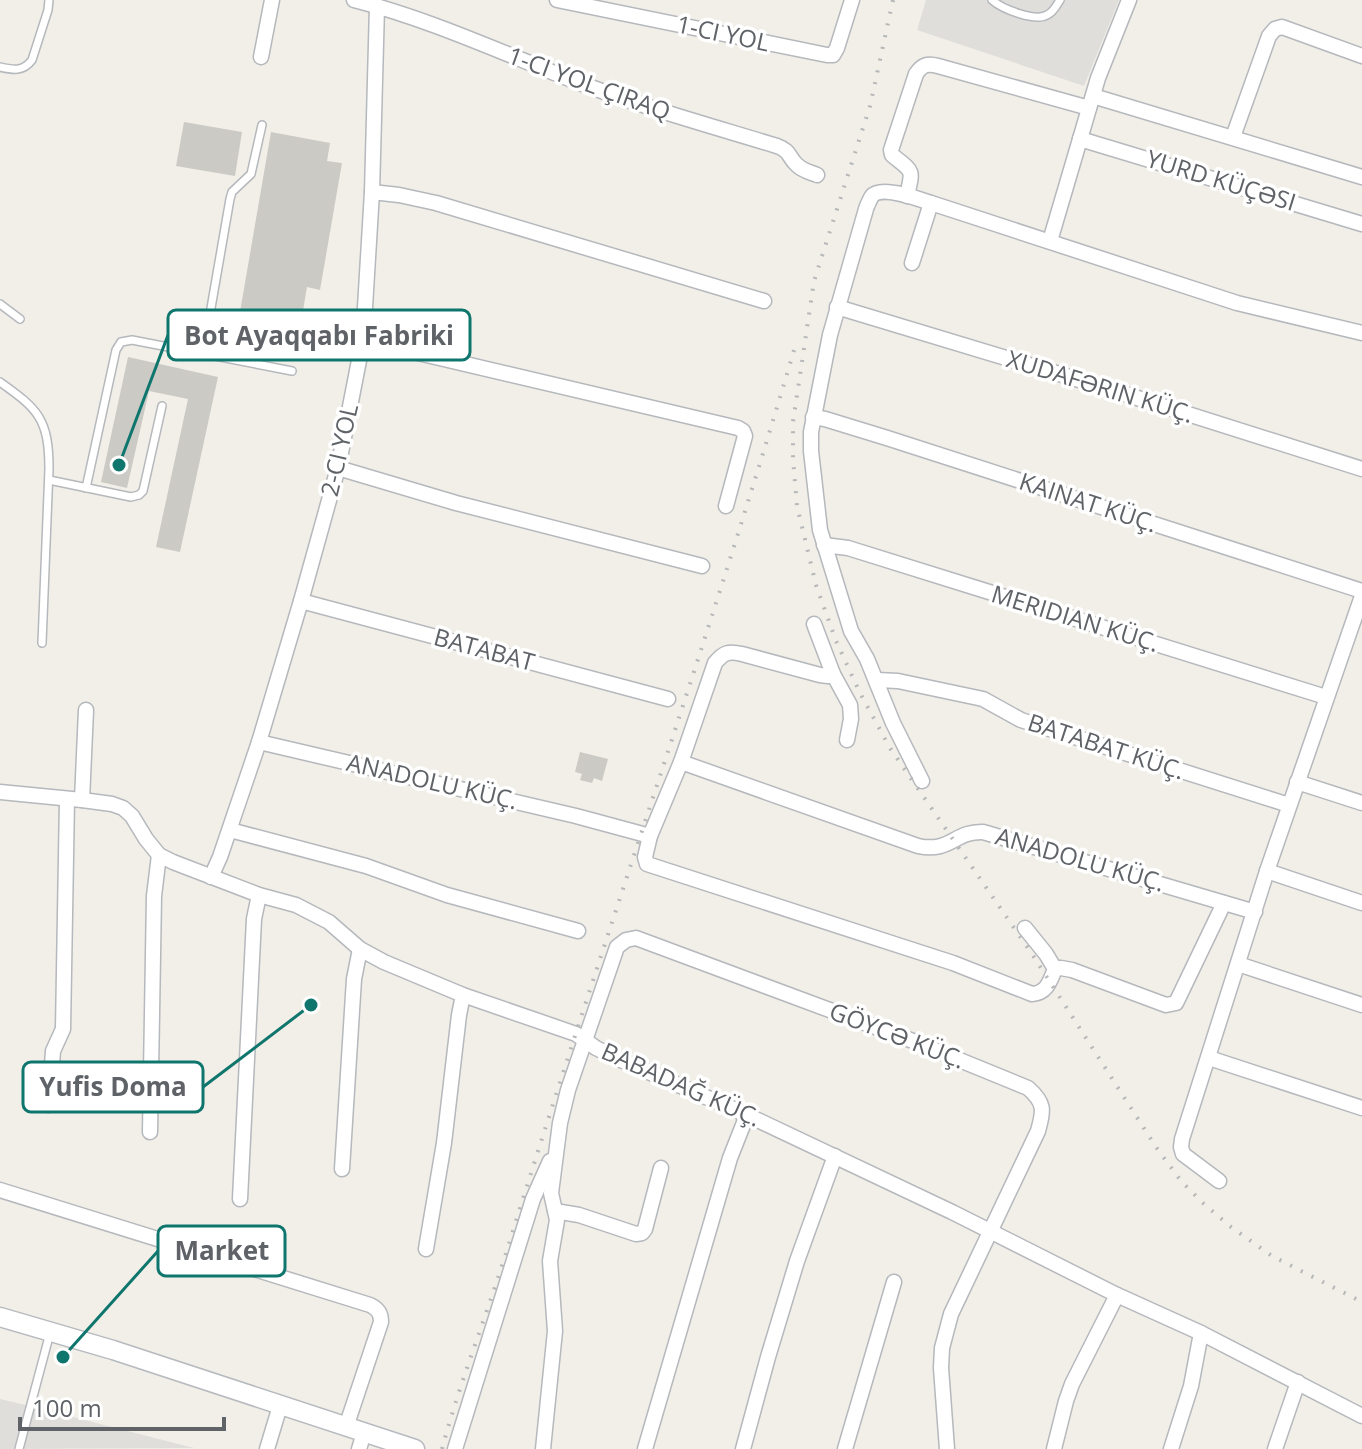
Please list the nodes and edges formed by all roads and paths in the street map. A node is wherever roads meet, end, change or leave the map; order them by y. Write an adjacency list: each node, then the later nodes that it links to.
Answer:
1 (49, 0): 12 (lane)
2 (272, 0): 11 (street)
3 (354, 0): 9 (street)
4 (557, 0): 5 (street, 1-CI YOL)
5 (852, 0)
6 (992, 0): 7 (lane)
7 (1060, 0)
8 (1129, 0): 13 (street)
9 (377, 6): 17 (street); 19 (street, 2-CI YOL)
10 (1362, 56): 15 (street)
11 (261, 57)
12 (0, 67)
13 (1091, 102): 15 (street); 16 (street); 20 (street)
14 (262, 125): 31 (lane)
15 (1233, 137): 18 (street)
16 (1080, 139): 22 (street, YURD KÜÇƏSI); 23 (street)
17 (817, 175)
18 (1362, 177)
19 (372, 192): 25 (street); 30 (street, 2-CI YOL)
20 (907, 196): 21 (street); 27 (street)
21 (931, 203): 23 (street); 24 (street)
22 (1362, 224)
23 (1050, 241): 29 (street)
24 (912, 263)
25 (764, 301)
26 (0, 304): 28 (lane)
27 (837, 307): 35 (street); 37 (street, XUDAFƏRIN KÜÇ.)
28 (20, 319)
29 (1362, 333)
30 (363, 340): 36 (street, 2-CI YOL); 40 (street)
31 (203, 354): 32 (lane); 39 (lane)
32 (292, 371)
33 (0, 382): 38 (lane)
34 (162, 406): 39 (lane)
35 (813, 417): 41 (street); 43 (street, KAINAT KÜÇ.)
36 (338, 468): 42 (street); 44 (street, 2-CI YOL)
37 (1362, 469)
38 (49, 480): 39 (lane); 46 (lane)
39 (86, 488)
40 (726, 506)
41 (824, 545): 48 (street); 49 (street, MERIDIAN KÜÇ.)
42 (702, 566)
43 (1362, 593): 49 (street)
44 (301, 601): 50 (street, BATABAT); 53 (street, 2-CI YOL)
45 (814, 624): 47 (street)
46 (42, 643)
47 (833, 674): 52 (street); 54 (street)
48 (877, 680): 55 (street); 60 (street, BATABAT KÜÇ.)
49 (1326, 697): 56 (street)
50 (668, 699)
51 (86, 710): 58 (street)
52 (847, 740)
53 (259, 742): 61 (street, 2-CI YOL); 62 (street, ANADOLU KÜÇ.)
54 (681, 762): 62 (street); 67 (street, ANADOLU KÜÇ.)
55 (922, 781)
56 (1297, 782): 59 (street); 60 (street)
57 (0, 792): 58 (street)
58 (74, 799): 63 (street); 79 (street)
59 (1362, 803)
60 (1289, 805): 64 (street)
61 (230, 830): 65 (street, 2-CI YOL); 71 (street)
62 (650, 836): 74 (street)
63 (159, 855): 65 (street, BABADAĞ KÜÇ.); 82 (street)
64 (1267, 871): 68 (street); 69 (street)
65 (211, 877): 66 (street, BABADAĞ KÜÇ.)
66 (259, 895): 72 (street, BABADAĞ KÜÇ.); 89 (street)
67 (1224, 903): 69 (street, ANADOLU KÜÇ.); 74 (street)
68 (1362, 903)
69 (1255, 912): 73 (street)
70 (1025, 928): 74 (street)
71 (578, 931)
72 (360, 949): 75 (street, BABADAĞ KÜÇ.); 86 (street)
73 (1238, 964): 76 (street); 78 (street)
74 (1055, 969)
75 (463, 995): 77 (street, BABADAĞ KÜÇ.); 92 (street)
76 (1362, 1005)
77 (585, 1040): 81 (street, BABADAĞ KÜÇ.); 83 (street); 91 (street, GÖYCƏ KÜÇ.)
78 (1209, 1058): 80 (street); 87 (street)
79 (49, 1105)
80 (1362, 1108)
81 (747, 1115): 84 (street, BABADAĞ KÜÇ.); 107 (street)
82 (150, 1132)
83 (557, 1147): 90 (street); 105 (street)
84 (835, 1156): 91 (street, BABADAĞ KÜÇ.); 108 (street)
85 (661, 1168): 90 (street)
86 (342, 1169)
87 (1219, 1181)
88 (0, 1190): 101 (street)
89 (240, 1199)
90 (555, 1211): 106 (street)
91 (990, 1231): 94 (street, BABADAĞ KÜÇ.); 110 (street, GÖYCƏ KÜÇ.)
92 (426, 1249)
93 (894, 1282): 109 (street)
94 (1117, 1295): 97 (street, BABADAĞ KÜÇ.); 111 (street)
95 (0, 1317): 96 (street)
96 (50, 1333): 99 (street); 102 (lane)
97 (1201, 1333): 98 (street, BABADAĞ KÜÇ.); 112 (street)
98 (1298, 1382): 100 (street, BABADAĞ KÜÇ.); 113 (street)
99 (280, 1406): 101 (street); 103 (street)
100 (1362, 1416)
101 (356, 1436): 104 (street)
102 (19, 1449)
103 (267, 1449)
104 (415, 1449)
105 (455, 1449)
106 (543, 1449)
107 (645, 1449)
108 (743, 1449)
109 (845, 1449)
110 (947, 1449)
111 (1054, 1449)
112 (1171, 1449)
113 (1275, 1449)

